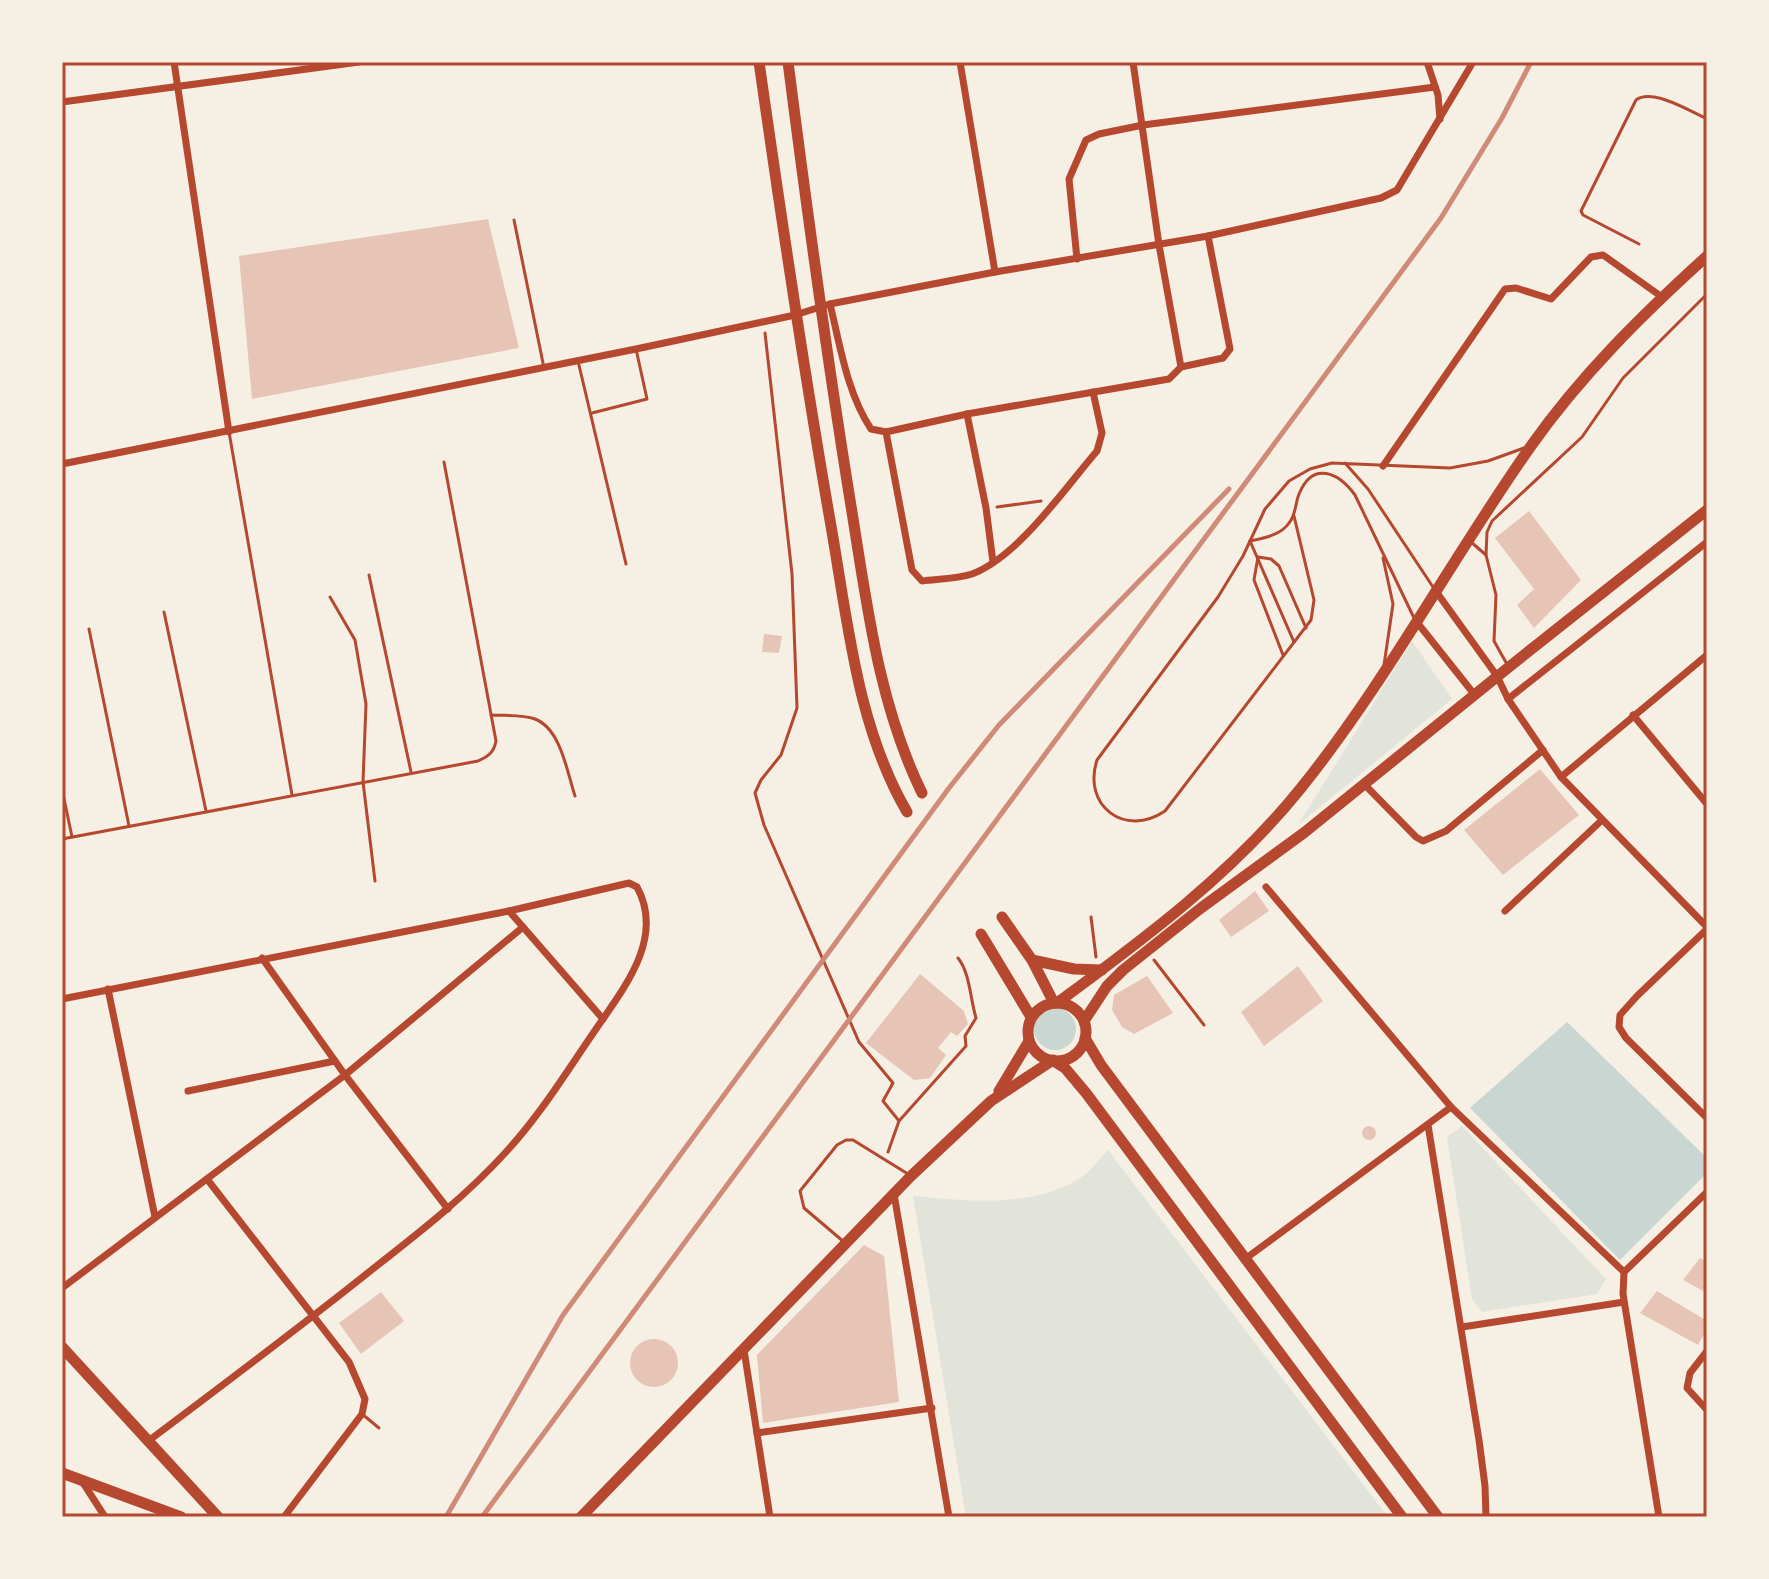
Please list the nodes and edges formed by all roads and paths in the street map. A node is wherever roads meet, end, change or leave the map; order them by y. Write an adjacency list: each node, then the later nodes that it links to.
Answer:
1 (174, 62): 9 (street)
2 (359, 62): 9 (street)
3 (759, 62): 25 (main road)
4 (788, 62): 24 (main road)
5 (960, 62): 21 (street)
6 (1133, 62): 14 (street)
7 (1427, 62): 10 (street)
8 (1473, 62): 13 (street)
9 (177, 86): 11 (street); 34 (street)
10 (1435, 87): 13 (street); 14 (street)
11 (62, 102)
12 (1707, 119): 17 (lane)
13 (1440, 121): 16 (street)
14 (1143, 125): 18 (street); 20 (street)
15 (514, 220): 30 (lane)
16 (1208, 236): 18 (street); 29 (street)
17 (1639, 244)
18 (1159, 245): 20 (street); 29 (street)
19 (1707, 256): 23 (main road)
20 (1077, 259): 21 (street)
21 (995, 272): 24 (street)
22 (1707, 294): 49 (lane)
23 (1662, 297): 36 (main road); 40 (street)
24 (824, 305): 25 (street); 35 (street); 76 (main road)
25 (795, 315): 26 (street); 81 (main road)
26 (764, 322): 27 (street); 117 (path)
27 (636, 349): 28 (street); 32 (lane)
28 (578, 361): 30 (street); 32 (lane)
29 (1181, 367): 31 (street)
30 (544, 368): 34 (street)
31 (1093, 392): 33 (street); 41 (street)
32 (590, 413): 52 (lane)
33 (967, 414): 35 (street); 42 (street)
34 (229, 432): 39 (street); 77 (lane)
35 (886, 432): 51 (street)
36 (1531, 446): 40 (lane); 46 (main road)
37 (444, 462): 68 (lane)
38 (1344, 462): 40 (lane); 45 (lane); 54 (lane)
39 (62, 464)
40 (1383, 466)
41 (1056, 499): 42 (path); 51 (street)
42 (986, 508): 51 (street)
43 (1707, 510): 63 (main road)
44 (1294, 516): 45 (lane); 48 (lane); 58 (lane)
45 (1250, 541): 50 (lane); 61 (lane)
46 (1470, 541): 49 (lane); 54 (main road)
47 (1707, 542): 67 (street)
48 (1381, 551): 57 (lane); 64 (lane)
49 (1486, 555): 63 (lane)
50 (1258, 557): 58 (lane); 60 (lane); 61 (lane)
51 (993, 562)
52 (626, 564)
53 (369, 575): 71 (lane)
54 (1435, 590): 57 (main road); 65 (street)
55 (330, 597): 73 (lane)
56 (164, 612): 80 (lane)
57 (1416, 621): 64 (main road); 66 (street)
58 (1306, 628): 60 (lane)
59 (89, 629): 83 (lane)
60 (1294, 642): 61 (lane)
61 (1283, 655)
62 (1707, 655): 69 (street)
63 (1509, 667): 65 (main road)
64 (1382, 674): 100 (main road)
65 (1497, 676): 66 (main road); 67 (street)
66 (1474, 694): 74 (main road)
67 (1508, 699): 70 (street)
68 (491, 715): 71 (lane); 78 (lane)
69 (1633, 715): 72 (street); 79 (street)
70 (1543, 750): 72 (street); 74 (street)
71 (411, 772): 73 (lane)
72 (1561, 777): 82 (street)
73 (363, 782): 77 (lane); 86 (lane)
74 (1364, 784): 95 (main road)
75 (62, 789): 84 (lane)
76 (922, 793)
77 (292, 795): 80 (lane)
78 (575, 796)
79 (1707, 804)
80 (206, 811): 83 (lane)
81 (907, 812)
82 (1602, 820): 89 (street); 93 (street)
83 (129, 826): 84 (lane)
84 (72, 837): 85 (lane)
85 (62, 839)
86 (375, 881)
87 (1266, 887): 115 (street)
88 (509, 911): 92 (street); 96 (street); 105 (street)
89 (1505, 911)
90 (1002, 917): 99 (main road)
91 (1091, 917): 98 (path)
92 (523, 927): 105 (street); 112 (street)
93 (1707, 928): 116 (street)
94 (981, 934): 104 (main road)
95 (1147, 951): 106 (main road); 107 (path)
96 (262, 958): 101 (street); 111 (street)
97 (958, 958): 117 (path)
98 (1096, 958)
99 (1032, 960): 100 (main road); 103 (main road)
100 (1102, 970): 103 (main road)
101 (108, 989): 102 (street); 125 (street)
102 (62, 999)
103 (1056, 1003): 104 (main road); 106 (main road)
104 (1031, 1017): 109 (main road)
105 (603, 1019): 124 (street)
106 (1084, 1021): 108 (main road)
107 (1204, 1025)
108 (1085, 1038): 110 (main road); 127 (main road)
109 (1029, 1041): 110 (main road); 114 (main road)
110 (1053, 1060): 114 (main road); 151 (main road)
111 (335, 1061): 112 (street); 113 (street)
112 (345, 1075): 121 (street); 124 (street)
113 (188, 1091)
114 (991, 1101): 120 (main road)
115 (1451, 1107): 118 (street); 128 (street)
116 (1707, 1118)
117 (899, 1121): 119 (path)
118 (1428, 1125): 127 (street); 132 (street)
119 (886, 1159): 120 (lane); 126 (lane)
120 (911, 1176): 123 (main road)
121 (207, 1179): 125 (street); 131 (street)
122 (1707, 1192): 128 (street)
123 (894, 1194): 126 (main road); 136 (street)
124 (448, 1209): 131 (street)
125 (155, 1217): 129 (street)
126 (847, 1246): 134 (main road)
127 (1245, 1259): 152 (main road)
128 (1624, 1272): 130 (street)
129 (62, 1288)
130 (1624, 1302): 132 (street); 154 (street)
131 (314, 1316): 138 (street); 141 (street)
132 (1462, 1327): 153 (street)
133 (62, 1347): 141 (main road)
134 (744, 1350): 140 (street); 148 (main road)
135 (1707, 1351): 137 (street)
136 (932, 1408): 140 (street); 150 (street)
137 (1707, 1410)
138 (362, 1414): 139 (lane); 147 (street)
139 (379, 1428)
140 (757, 1433): 149 (street)
141 (147, 1442): 146 (main road)
142 (62, 1473): 143 (main road)
143 (82, 1481): 144 (street); 145 (main road)
144 (105, 1517)
145 (181, 1517)
146 (218, 1517)
147 (284, 1517)
148 (581, 1517)
149 (770, 1517)
150 (949, 1517)
151 (1402, 1517)
152 (1438, 1517)
153 (1486, 1517)
154 (1659, 1517)

